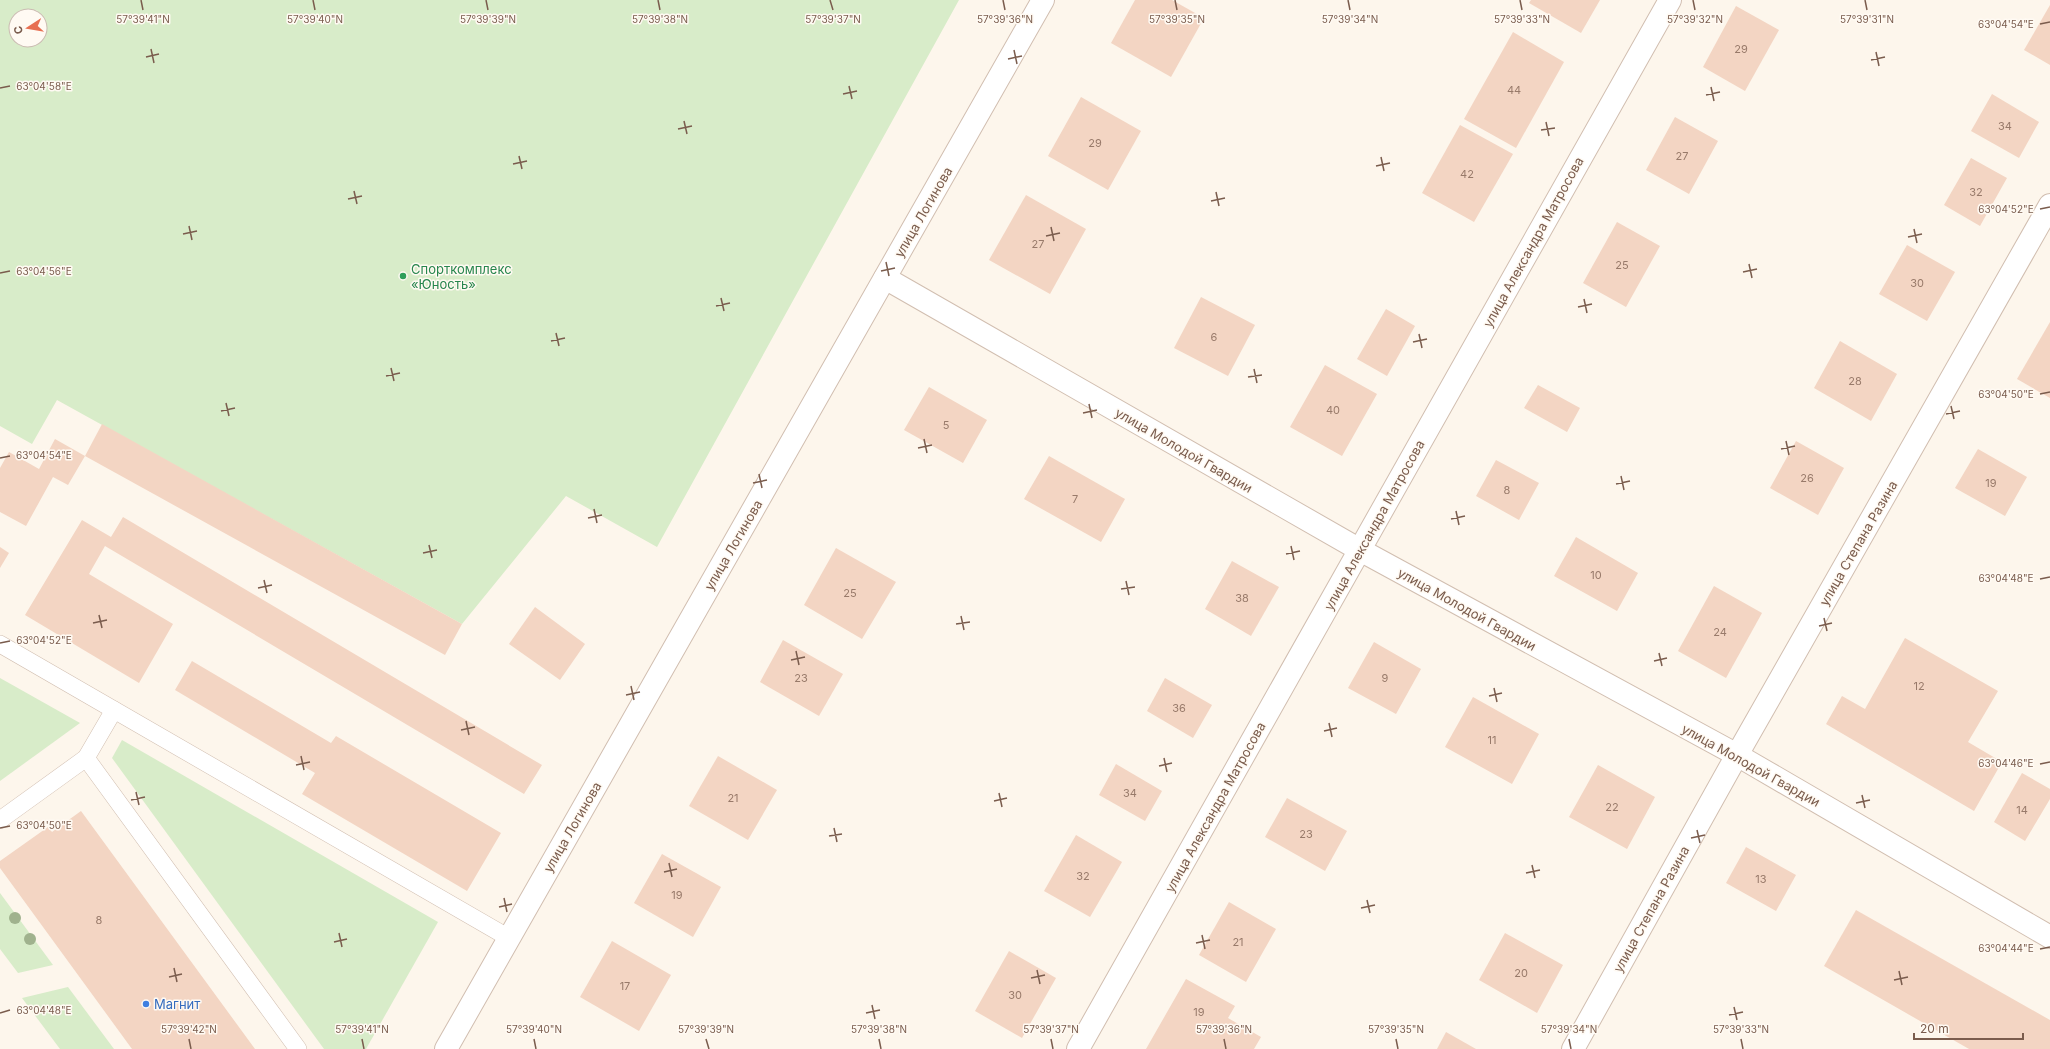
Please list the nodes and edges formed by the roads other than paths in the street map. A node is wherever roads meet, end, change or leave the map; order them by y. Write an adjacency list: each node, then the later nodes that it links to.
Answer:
1 (1043, 0): 4 (street, улица Логинова)
2 (1670, 0): 5 (street, улица Александра Матросова)
3 (2050, 206): 8 (street, улица Степана Разина)
4 (885, 278): 5 (street, улица Молодой Гвардии); 12 (street, улица Логинова)
5 (1360, 550): 8 (street, улица Молодой Гвардии); 15 (street, улица Александра Матросова)
6 (0, 644): 7 (lane)
7 (114, 710): 9 (lane); 12 (lane)
8 (1736, 755): 11 (street, улица Молодой Гвардии); 16 (street, улица Степана Разина)
9 (86, 758): 10 (lane); 13 (lane)
10 (0, 820)
11 (2050, 937)
12 (510, 938): 14 (street, улица Логинова)
13 (298, 1049)
14 (446, 1049)
15 (1078, 1049)
16 (1573, 1049)

